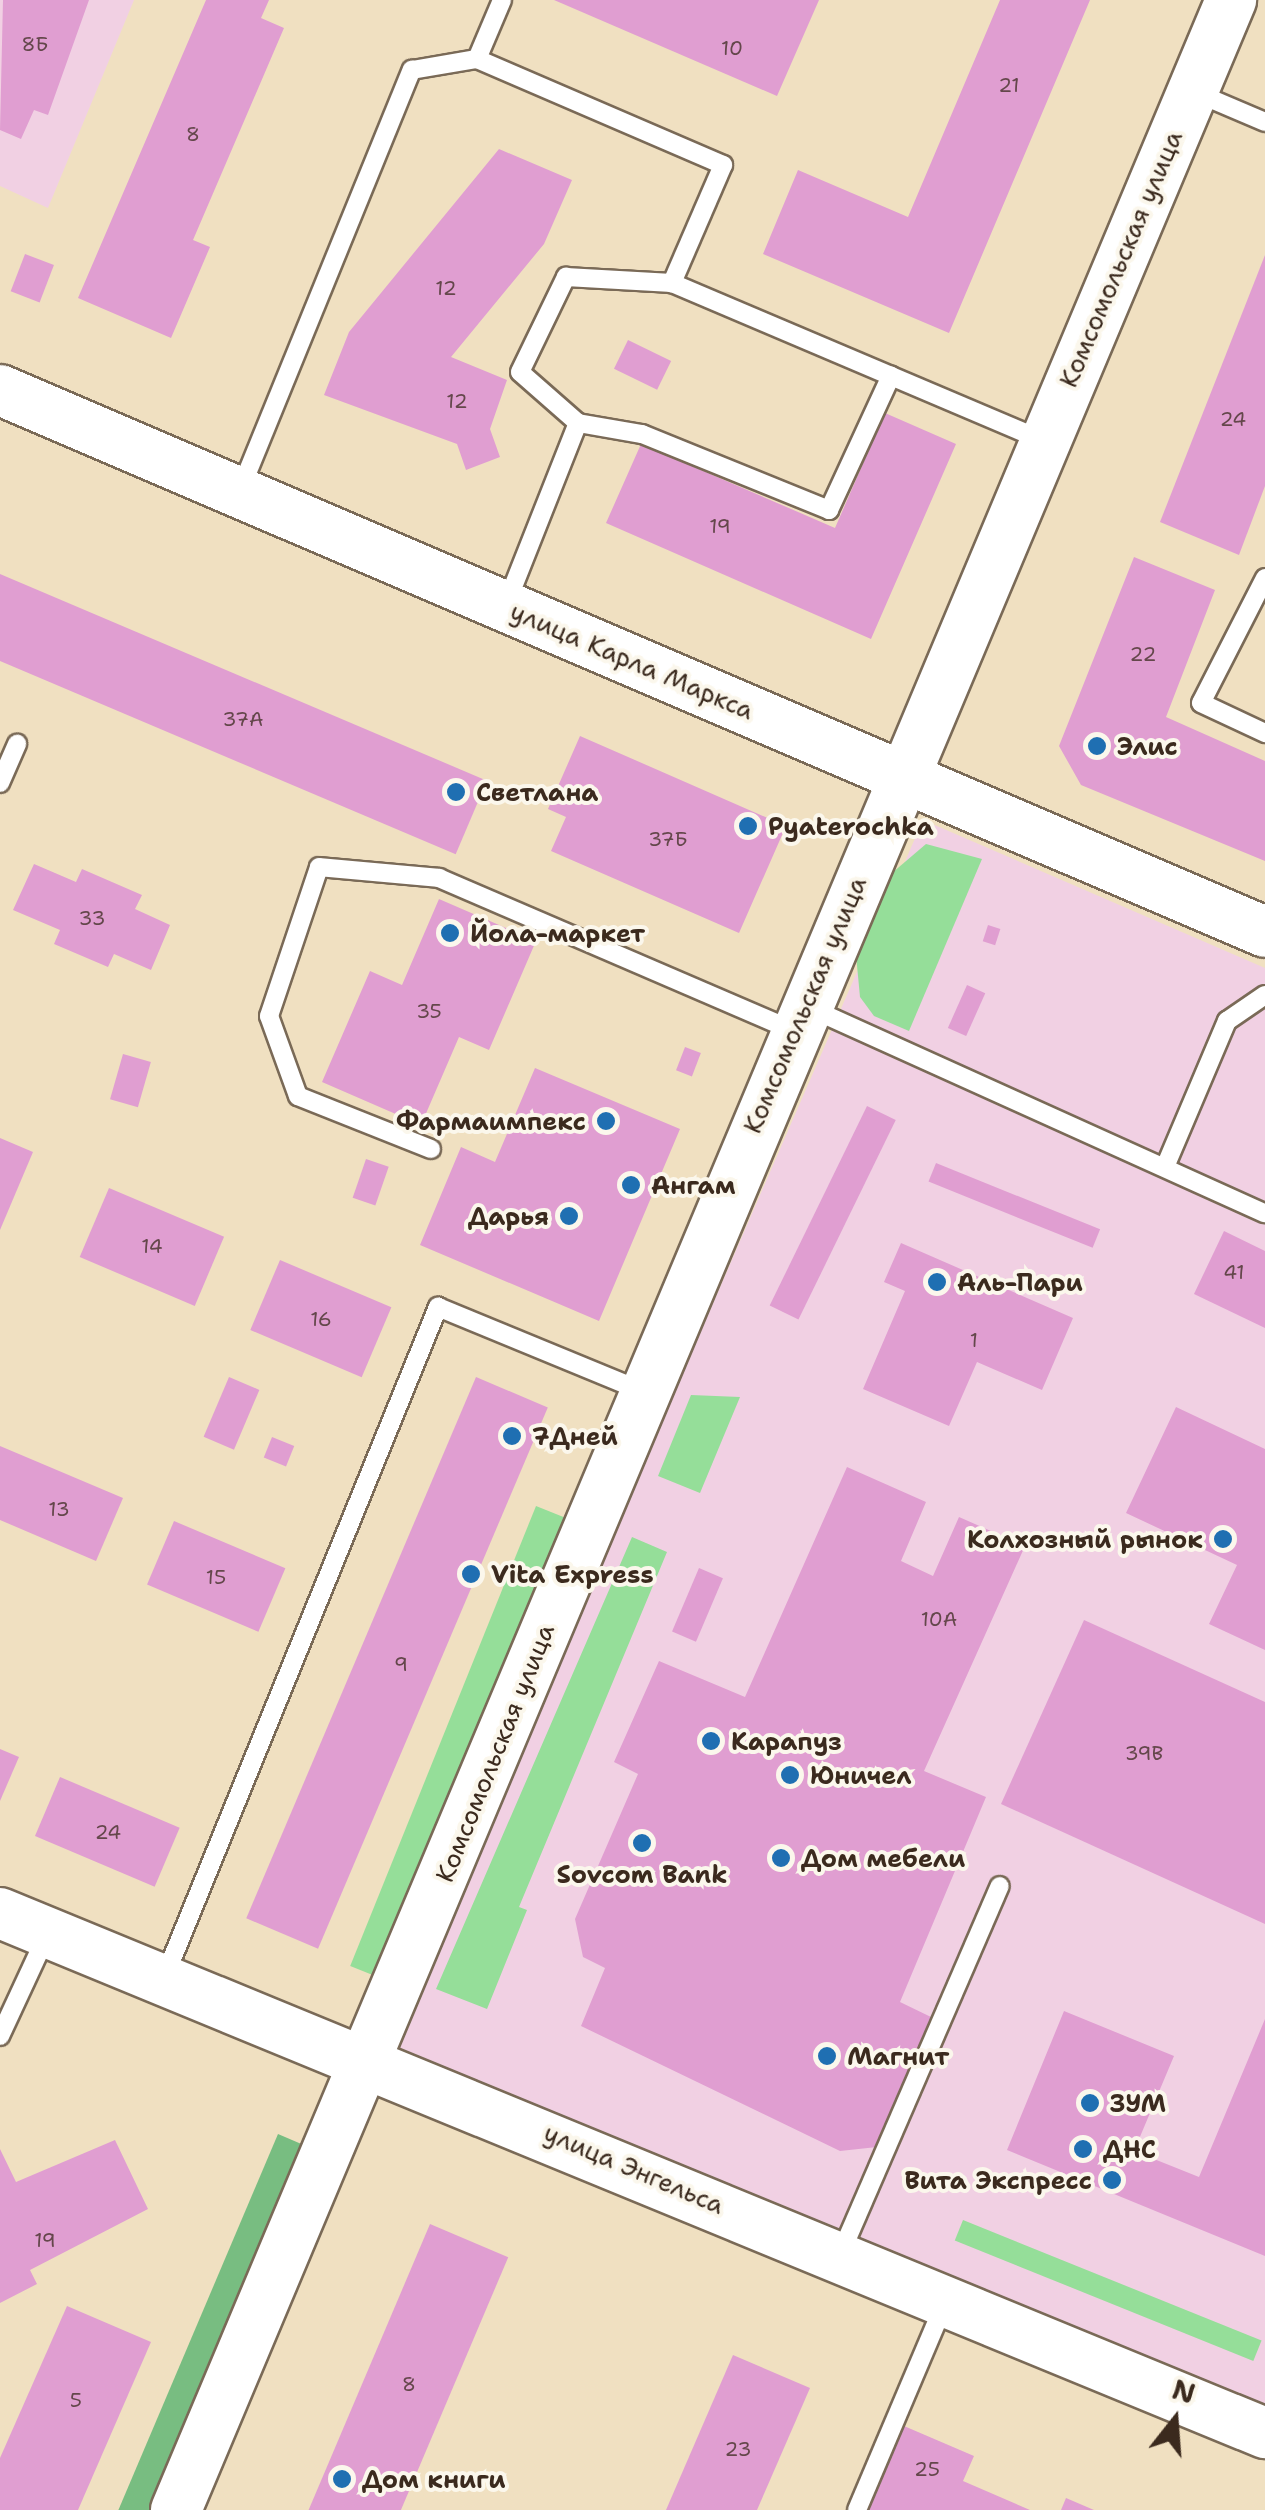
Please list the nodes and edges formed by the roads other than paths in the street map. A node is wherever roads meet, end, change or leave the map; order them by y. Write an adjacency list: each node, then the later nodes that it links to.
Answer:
1 (502, 0): 3 (lane)
2 (1230, 0): 4 (street, Комсомольская улица)
3 (477, 59): 6 (lane); 11 (lane)
4 (1192, 91): 5 (lane); 10 (street, Комсомольская улица)
5 (1265, 122)
6 (672, 284): 7 (lane); 9 (lane)
7 (891, 376): 9 (lane); 10 (lane)
8 (0, 390): 11 (street, улица Карла Маркса)
9 (578, 423): 13 (lane)
10 (1044, 441): 16 (street, Комсомольская улица)
11 (238, 493): 13 (street, улица Карла Маркса)
12 (1265, 578): 14 (lane)
13 (505, 607): 16 (street, улица Карла Маркса)
14 (1265, 733)
15 (16, 744): 17 (lane)
16 (901, 777): 18 (street, улица Карла Маркса); 20 (street, Комсомольская улица)
17 (0, 783)
18 (1265, 932)
19 (1265, 996): 22 (lane)
20 (800, 1019): 21 (lane); 22 (lane); 24 (street, Комсомольская улица)
21 (431, 1150)
22 (1165, 1168): 23 (lane)
23 (1265, 1213)
24 (644, 1392): 28 (lane); 30 (street, Комсомольская улица)
25 (1000, 1886): 31 (lane)
26 (0, 1913): 27 (street, улица Энгельса)
27 (48, 1933): 28 (street, улица Энгельса); 29 (lane)
28 (164, 1977): 30 (street, улица Энгельса)
29 (0, 2036)
30 (370, 2059): 31 (street, улица Энгельса); 34 (street, Комсомольская улица)
31 (840, 2256): 32 (street, улица Энгельса)
32 (947, 2300): 33 (street, улица Энгельса); 35 (lane)
33 (1265, 2433)
34 (176, 2510)
35 (858, 2510)

